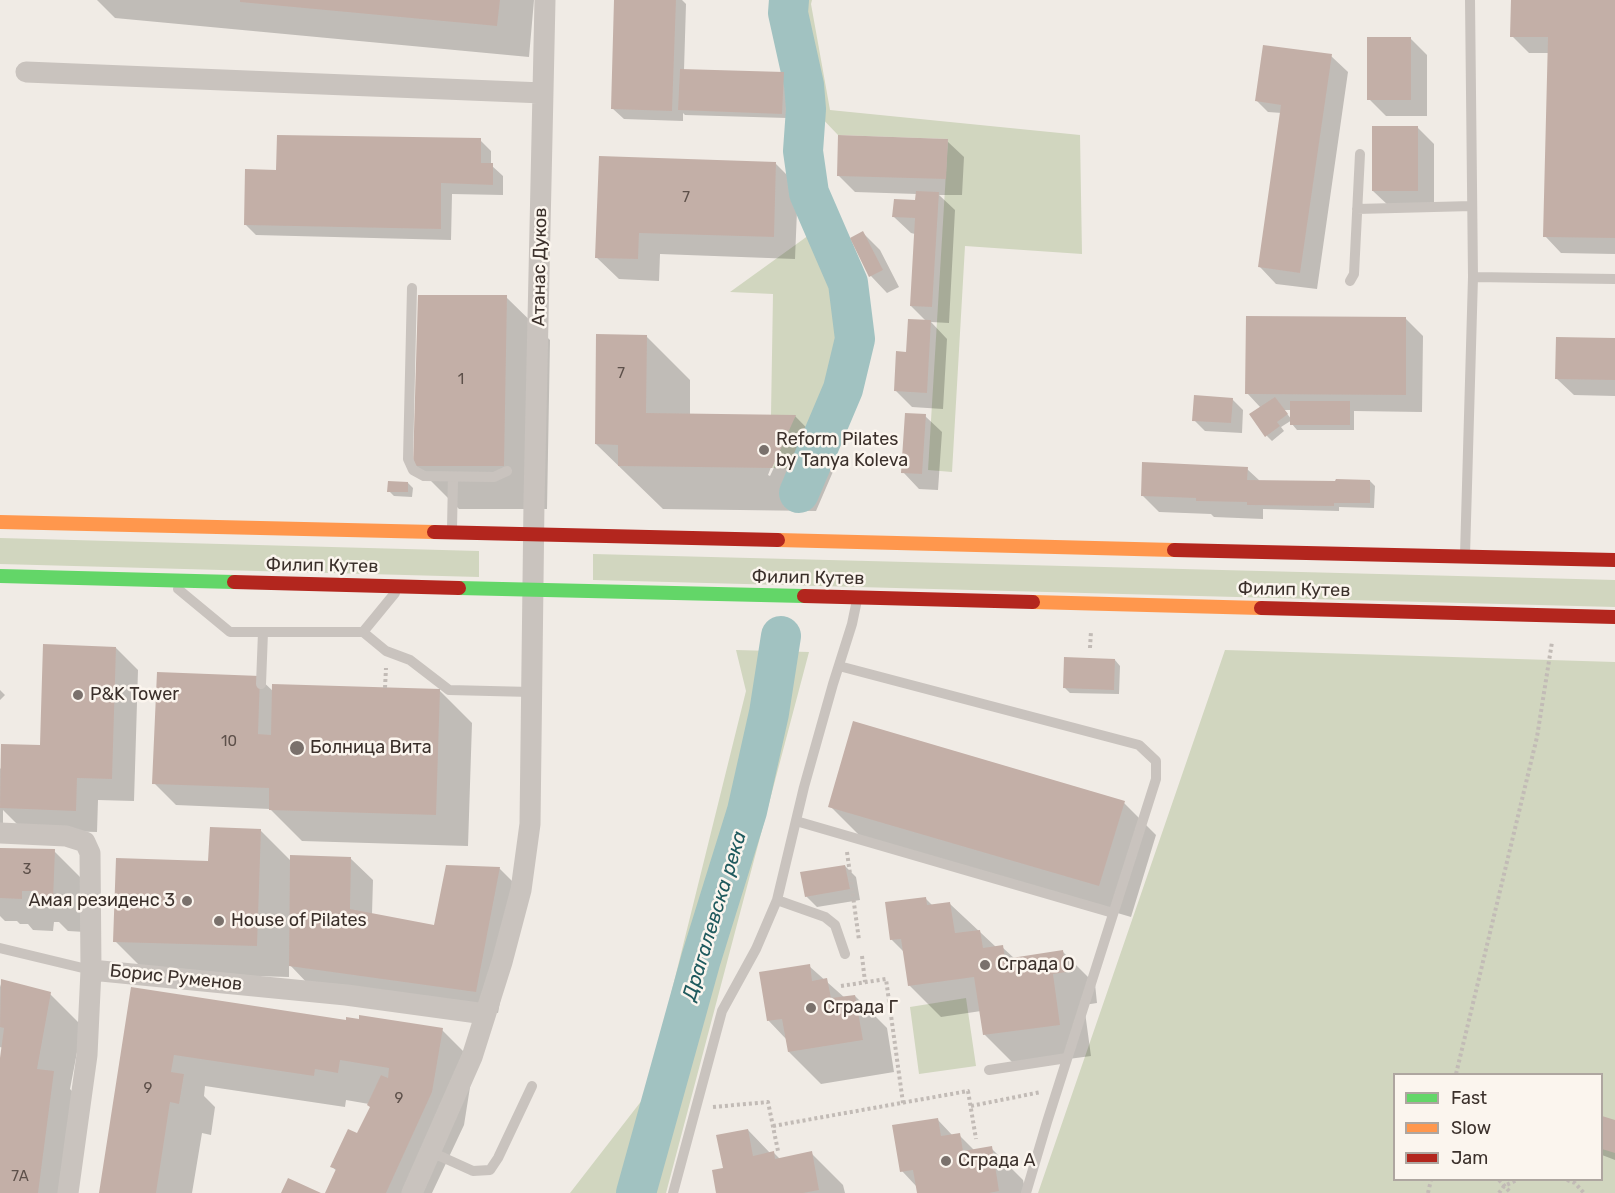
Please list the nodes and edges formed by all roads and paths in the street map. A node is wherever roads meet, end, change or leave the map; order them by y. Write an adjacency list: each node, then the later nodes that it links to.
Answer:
1 (545, 0): 4 (street, Атанас Дуков)
2 (1470, 0): 6 (lane)
3 (26, 72): 4 (street)
4 (543, 93): 16 (street, Атанас Дуков)
5 (1360, 154): 7 (lane)
6 (1472, 206): 7 (lane); 8 (lane)
7 (1357, 208): 10 (lane)
8 (1473, 277): 9 (lane); 17 (lane)
9 (1615, 279)
10 (1350, 281)
11 (412, 288): 13 (lane)
12 (507, 471): 13 (lane)
13 (453, 477): 15 (lane)
14 (0, 522): 15 (main road, Филип Кутев)
15 (452, 532): 16 (main road, Филип Кутев)
16 (533, 535): 17 (main road, Филип Кутев); 22 (street, Атанас Дуков)
17 (1465, 557): 18 (main road, Филип Кутев)
18 (1615, 560)
19 (0, 576): 20 (main road, Филип Кутев)
20 (165, 580): 21 (main road, Филип Кутев); 26 (lane)
21 (402, 586): 22 (main road, Филип Кутев); 27 (lane)
22 (533, 590): 23 (main road, Филип Кутев); 32 (street, Атанас Дуков)
23 (857, 597): 24 (main road, Филип Кутев); 30 (lane)
24 (1615, 616)
25 (1091, 631): 28 (path)
26 (263, 632): 27 (lane); 31 (lane)
27 (363, 632): 32 (lane)
28 (1090, 648)
29 (1549, 660): 46 (path)
30 (839, 666): 33 (lane); 37 (lane)
31 (261, 684)
32 (531, 692): 43 (street, Атанас Дуков)
33 (796, 821): 35 (lane); 36 (lane)
34 (0, 833): 40 (street)
35 (845, 836): 37 (lane); 41 (path)
36 (777, 900): 39 (lane); 51 (lane)
37 (1113, 914): 44 (lane)
38 (0, 948): 40 (lane)
39 (845, 954)
40 (91, 970): 43 (street, Борис Руменов); 60 (street, Борис Руменов)
41 (865, 982): 42 (path); 49 (path)
42 (841, 986)
43 (485, 1014): 55 (street, Атанас Дуков)
44 (1067, 1058): 45 (lane); 48 (lane)
45 (989, 1070)
46 (1456, 1073)
47 (532, 1086): 55 (lane)
48 (1057, 1089): 50 (path); 63 (lane)
49 (903, 1103): 50 (path); 52 (path)
50 (971, 1106): 53 (path)
51 (697, 1109): 52 (path); 62 (lane)
52 (773, 1126): 54 (path)
53 (976, 1139)
54 (778, 1151)
55 (431, 1152): 61 (street)
56 (1500, 1181): 59 (path)
57 (1513, 1181): 59 (path)
58 (1571, 1181): 66 (path)
59 (1504, 1186): 64 (path); 65 (path)
60 (68, 1193)
61 (412, 1193)
62 (672, 1193)
63 (1026, 1193)
64 (1499, 1193)
65 (1511, 1193)
66 (1584, 1193)

